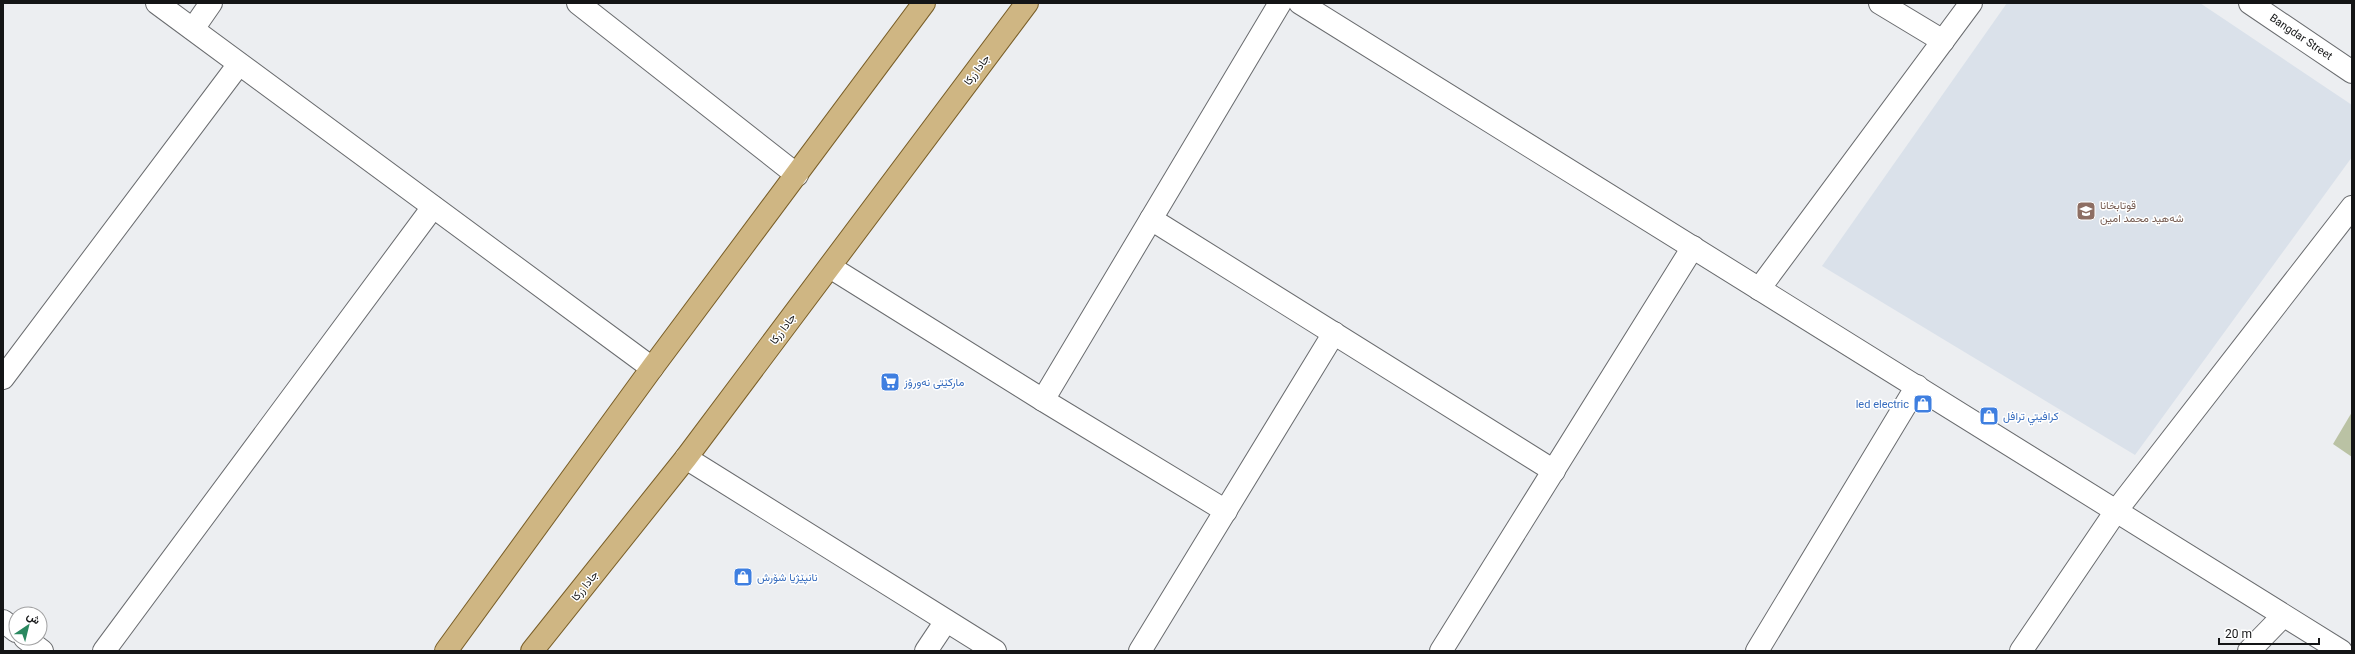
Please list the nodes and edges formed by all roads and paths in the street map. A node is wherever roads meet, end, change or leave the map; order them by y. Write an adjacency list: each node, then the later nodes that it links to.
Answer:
1 (157, 3): 11 (street)
2 (211, 3): 11 (street)
3 (578, 3): 15 (street)
4 (924, 3): 15 (main road)
5 (1027, 3): 20 (main road, جادا زرکا)
6 (1280, 3): 18 (street)
7 (1300, 3): 19 (street)
8 (1880, 3): 12 (street)
9 (1971, 3): 12 (street)
10 (2250, 3): 14 (street, Bangdar Street)
11 (193, 29): 13 (street)
12 (1942, 41): 21 (street)
13 (239, 64): 16 (street); 24 (street)
14 (2352, 72)
15 (797, 175): 23 (main road)
16 (433, 207): 23 (street); 33 (street)
17 (2352, 207): 30 (street)
18 (1151, 219): 22 (street); 26 (street)
19 (1693, 247): 21 (street); 28 (street)
20 (830, 267): 26 (street); 27 (main road, جادا زرکا)
21 (1759, 289): 25 (street)
22 (1334, 333): 28 (street); 29 (street)
23 (652, 368): 34 (main road)
24 (3, 378)
25 (1917, 386): 30 (street); 40 (street)
26 (1043, 400): 29 (street)
27 (686, 458): 32 (street); 35 (main road, جادا زرکا)
28 (1554, 471): 39 (street)
29 (1226, 511): 38 (street)
30 (2116, 511): 31 (street); 41 (street)
31 (2283, 616): 42 (street); 43 (street)
32 (946, 621): 36 (street); 37 (street)
33 (104, 651)
34 (446, 651)
35 (532, 651)
36 (926, 651)
37 (995, 651)
38 (1140, 651)
39 (1441, 651)
40 (1757, 651)
41 (2021, 651)
42 (2250, 651)
43 (2341, 651)

